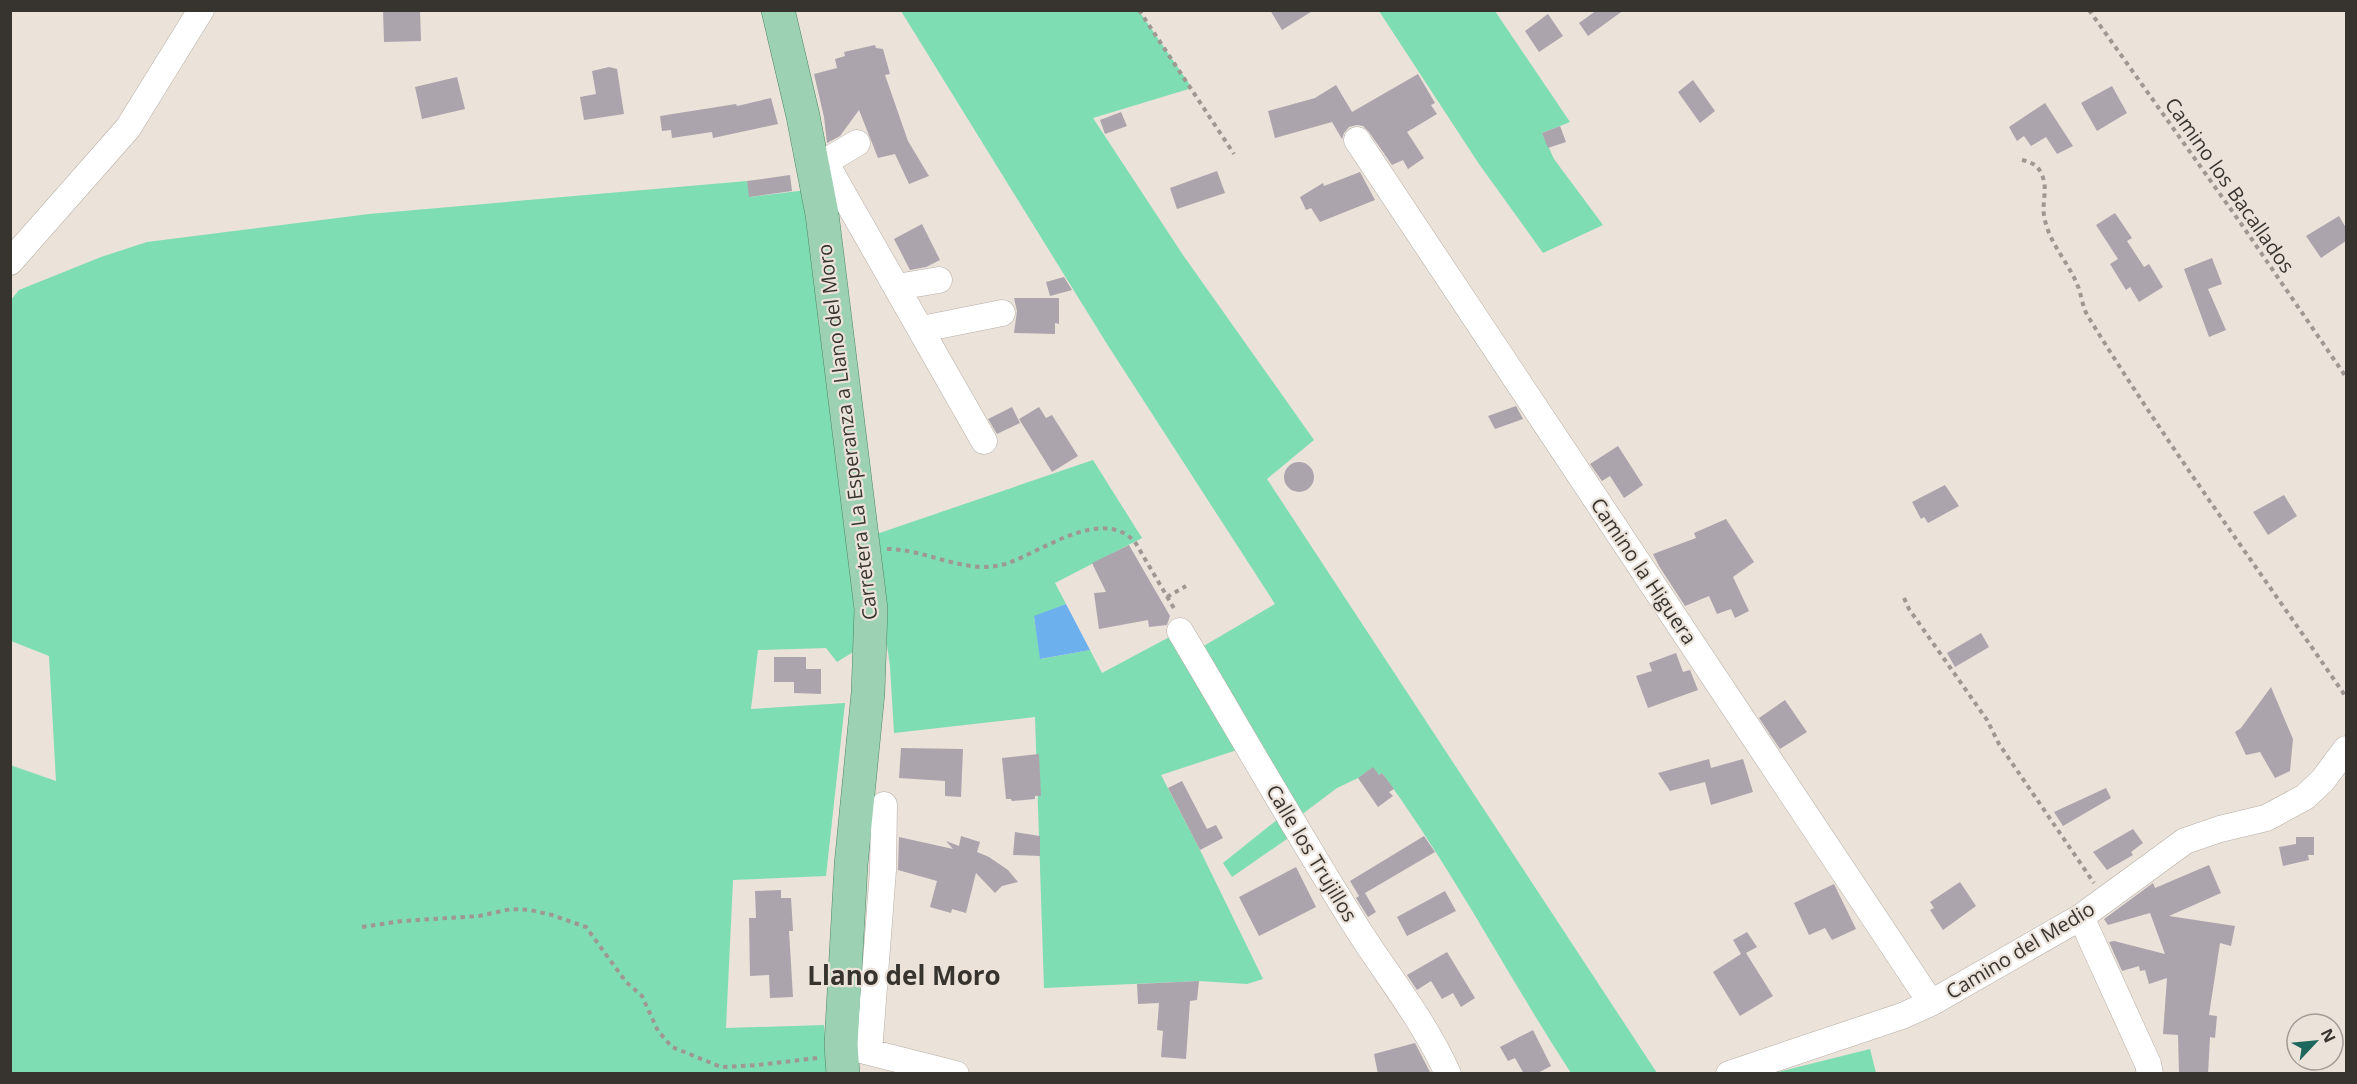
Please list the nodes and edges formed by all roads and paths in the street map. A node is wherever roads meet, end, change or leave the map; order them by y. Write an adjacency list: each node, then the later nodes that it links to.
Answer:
1 (201, 10): 10 (street)
2 (778, 10): 9 (main road, Carretera La Esperanza a Llano del Moro)
3 (1139, 10): 7 (path)
4 (2089, 10): 15 (path, Camino los Bacallados)
5 (1357, 140): 28 (street, Camino la Higuera)
6 (857, 143): 9 (street)
7 (1234, 154)
8 (2022, 160): 22 (path)
9 (818, 162): 12 (street); 17 (main road, Carretera La Esperanza a Llano del Moro)
10 (10, 262)
11 (939, 280): 12 (street)
12 (897, 287): 14 (street)
13 (1002, 313): 14 (street)
14 (922, 329): 16 (street)
15 (2346, 377)
16 (984, 441)
17 (864, 550): 19 (path); 29 (main road, Carretera La Esperanza a Llano del Moro)
18 (1186, 586): 19 (path)
19 (1167, 597): 21 (path)
20 (1904, 598): 25 (path)
21 (1180, 631): 31 (street, Calle los Trujillos)
22 (2346, 697)
23 (2346, 749): 25 (street, Camino del Medio)
24 (884, 805): 29 (street)
25 (2105, 898): 26 (street, Camino del Medio)
26 (2081, 917): 28 (street, Camino del Medio); 33 (street)
27 (362, 927): 29 (path)
28 (1931, 1003): 32 (street, Camino del Medio)
29 (849, 1056): 30 (street)
30 (956, 1074)
31 (1448, 1074)
32 (1729, 1074)
33 (2150, 1074)

